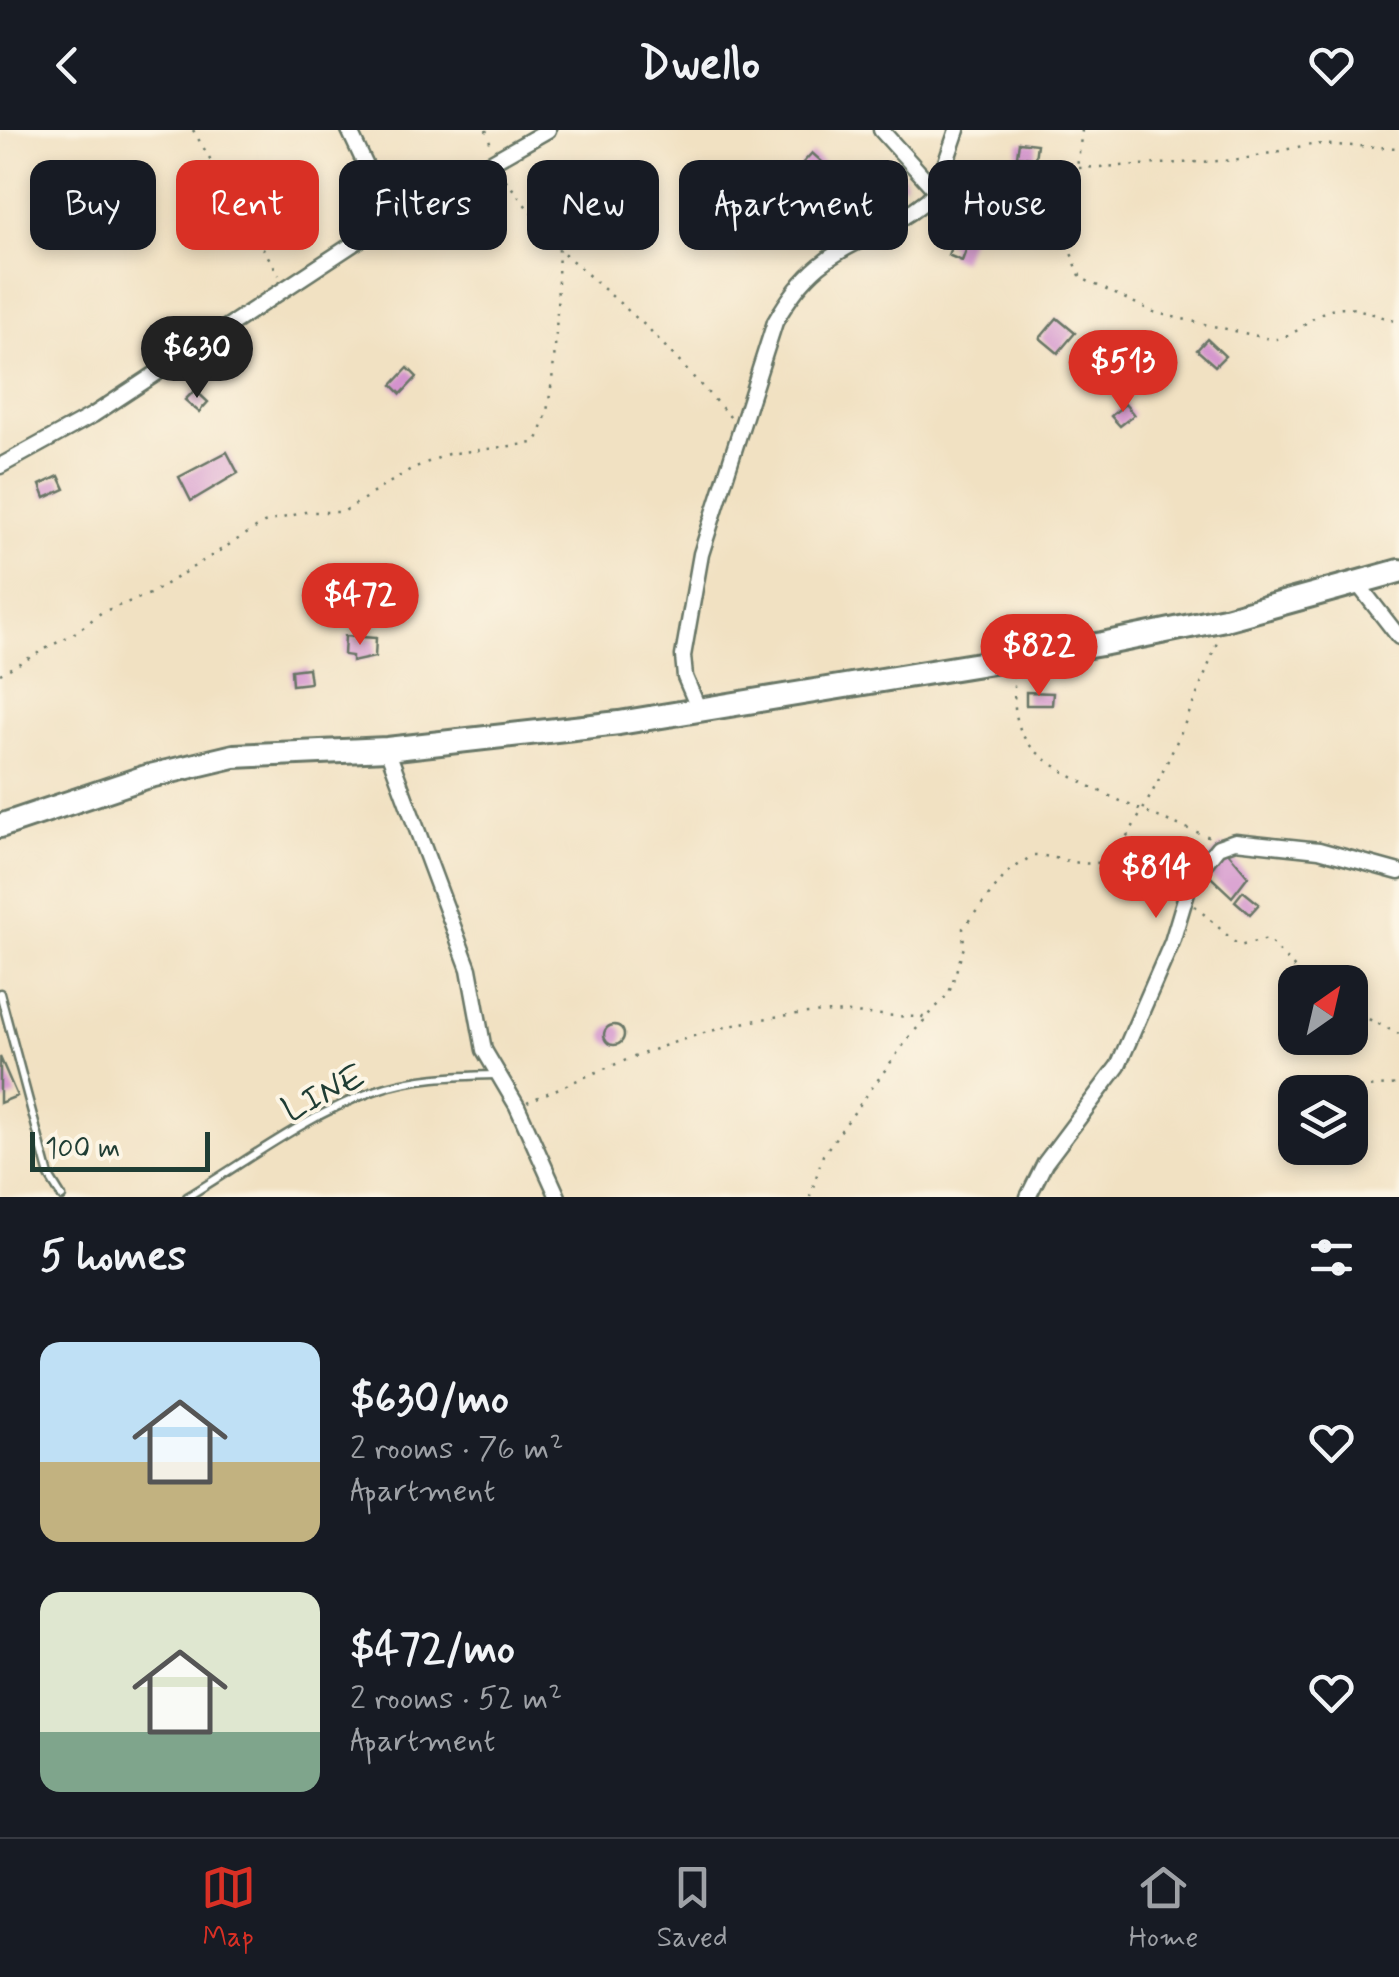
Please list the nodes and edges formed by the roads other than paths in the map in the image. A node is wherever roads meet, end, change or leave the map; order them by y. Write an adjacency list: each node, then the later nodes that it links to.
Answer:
1 (349, 130): 5 (street)
2 (548, 130): 6 (street)
3 (882, 130): 8 (street)
4 (957, 130): 7 (street)
5 (363, 160)
6 (495, 160)
7 (947, 160)
8 (928, 182)
9 (928, 198): 15 (street)
10 (345, 250): 11 (street)
11 (0, 466)
12 (1399, 571): 13 (main road)
13 (1357, 583): 14 (street); 15 (main road)
14 (1399, 637)
15 (699, 710): 16 (main road)
16 (386, 749): 17 (main road); 20 (street)
17 (0, 826)
18 (1399, 872): 24 (street)
19 (0, 993): 21 (lane)
20 (496, 1074): 22 (lane, LINE); 23 (street)
21 (62, 1197)
22 (187, 1197)
23 (558, 1197)
24 (1028, 1197)

